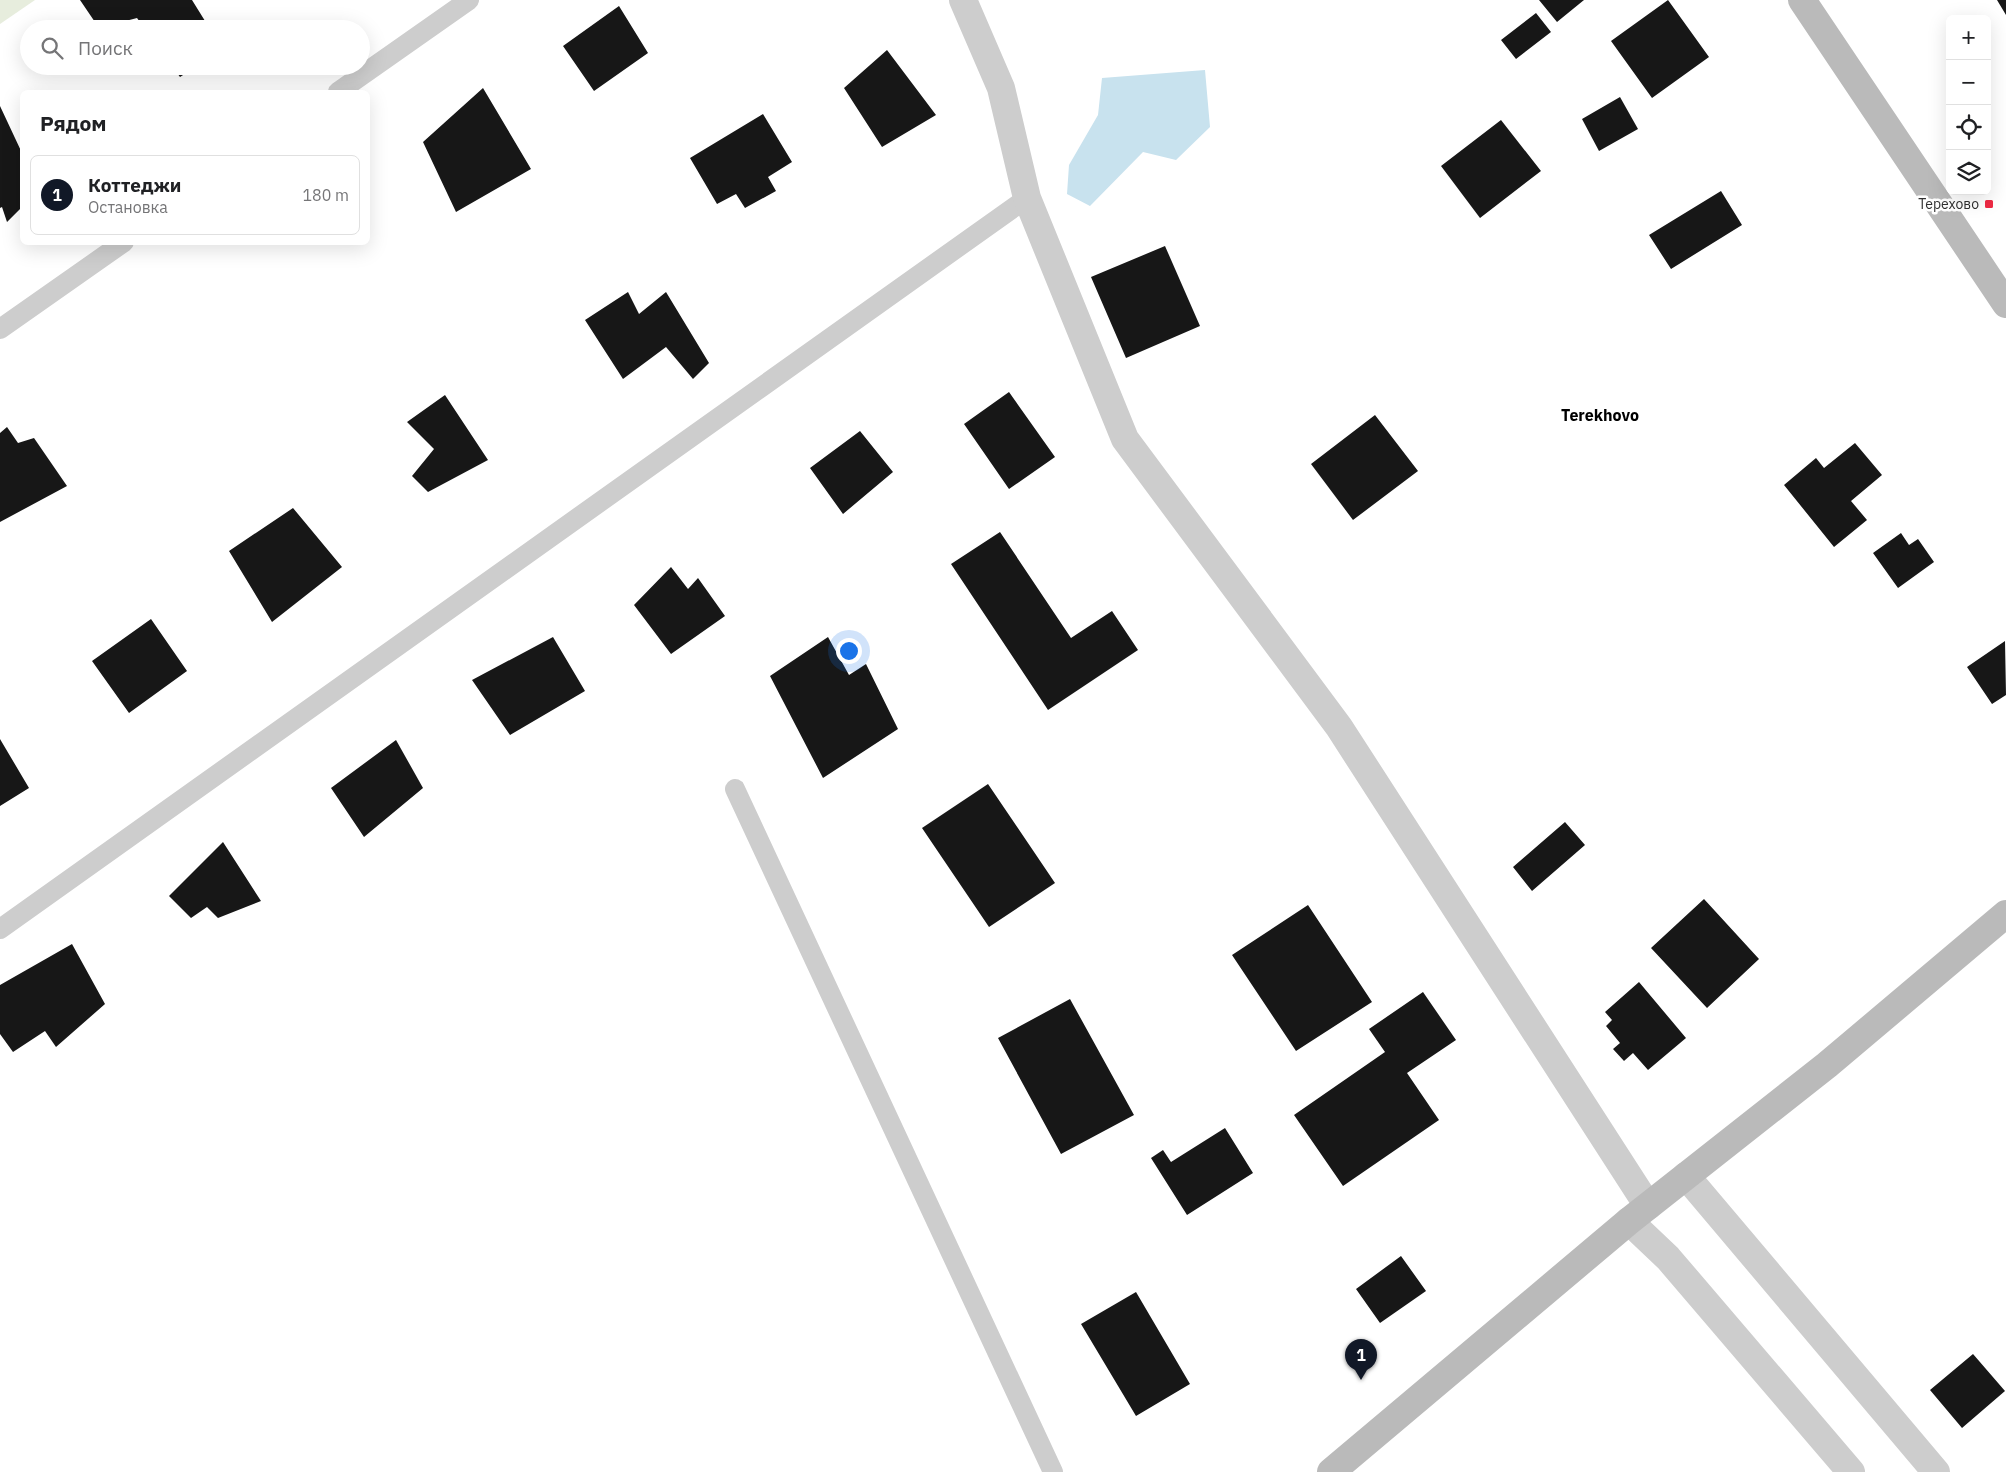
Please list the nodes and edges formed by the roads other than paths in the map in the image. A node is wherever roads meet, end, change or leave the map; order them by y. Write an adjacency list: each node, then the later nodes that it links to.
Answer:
1 (469, 0): 4 (lane)
2 (963, 0): 7 (street)
3 (1802, 0): 9 (main road)
4 (370, 70)
5 (362, 75): 6 (lane)
6 (341, 90)
7 (1027, 198): 13 (lane); 15 (street)
8 (120, 245): 10 (lane)
9 (2006, 304)
10 (0, 330)
11 (735, 789): 16 (lane)
12 (2006, 914): 14 (main road)
13 (0, 929)
14 (1686, 1176): 15 (main road); 19 (street)
15 (1639, 1214): 17 (main road); 18 (street)
16 (1053, 1472)
17 (1331, 1472)
18 (1851, 1472)
19 (1936, 1472)

